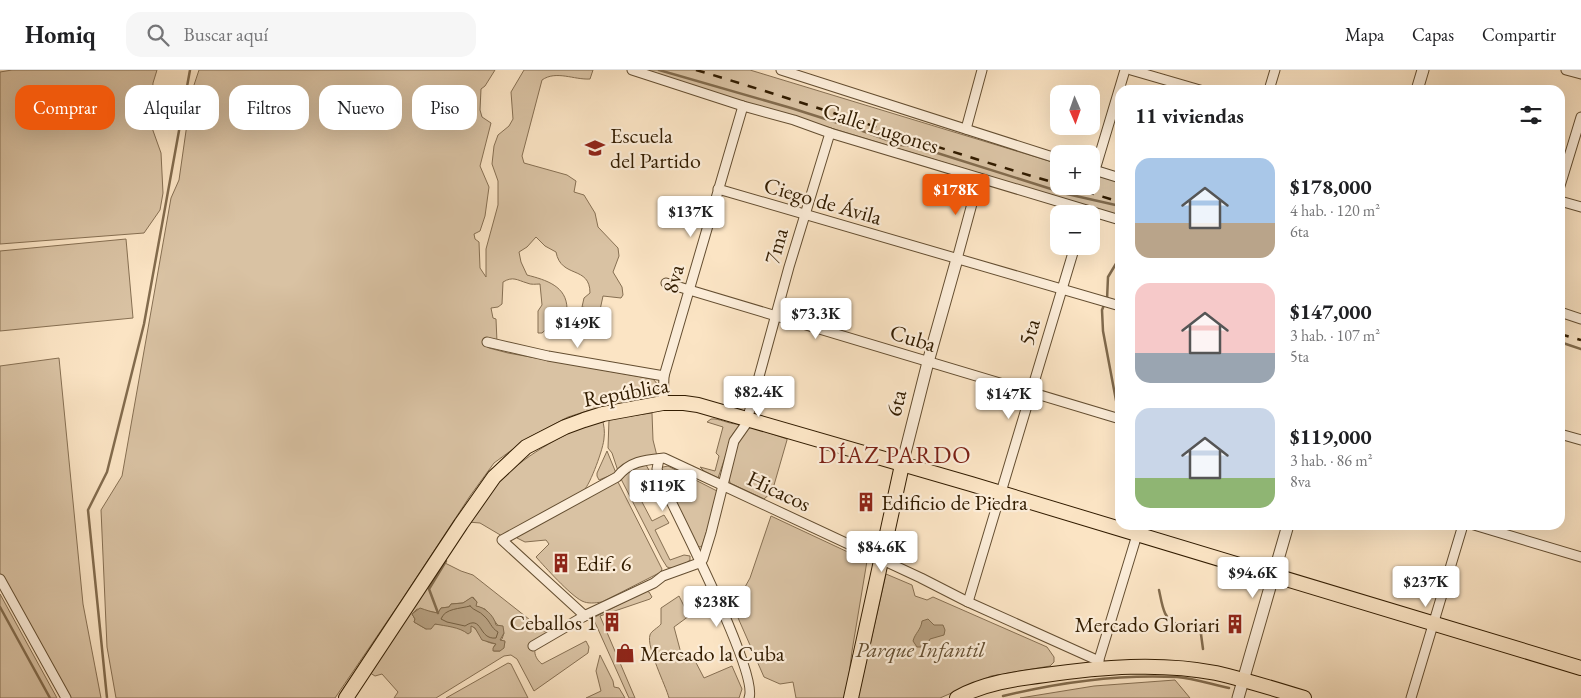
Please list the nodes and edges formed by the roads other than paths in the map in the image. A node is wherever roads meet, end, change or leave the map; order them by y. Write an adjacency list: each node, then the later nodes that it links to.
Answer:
1 (632, 70): 15 (street, Calle Lugones)
2 (781, 70): 17 (street)
3 (982, 70): 17 (street)
4 (1125, 70): 10 (street)
5 (1131, 70): 11 (street)
6 (1275, 70): 12 (street)
7 (1423, 70): 13 (street)
8 (1566, 70): 9 (street)
9 (1581, 74)
10 (1120, 85)
11 (1184, 85)
12 (1270, 85)
13 (1418, 85)
14 (1115, 101): 19 (street)
15 (743, 106): 18 (street, Calle Lugones); 25 (street, 8va)
16 (1581, 117): 21 (street)
17 (966, 129): 20 (street)
18 (830, 133): 24 (street, Calle Lugones); 29 (street, 7ma)
19 (1100, 148)
20 (1050, 156)
21 (1565, 170)
22 (1100, 172): 23 (street)
23 (1115, 177)
24 (979, 178): 27 (street, Calle Lugones); 33 (street, 6ta)
25 (718, 189): 29 (street, Ciego de Ávila); 36 (street, 8va)
26 (1565, 202): 28 (street)
27 (1064, 205)
28 (1581, 207)
29 (804, 215): 33 (street, Ciego de Ávila); 39 (street, 7ma)
30 (1100, 215): 31 (street, Calle Lugones)
31 (1115, 219)
32 (1072, 255): 35 (street, 5ta)
33 (957, 260): 35 (street, Ciego de Ávila); 42 (street, 6ta)
34 (666, 283): 36 (street, Cuba)
35 (1062, 289): 37 (street, Ciego de Ávila); 44 (street, 5ta)
36 (689, 290): 39 (street, Cuba); 43 (street, 8va)
37 (1115, 304)
38 (1565, 314): 40 (street)
39 (776, 316): 42 (street, Cuba); 47 (street, 7ma)
40 (1581, 319)
41 (487, 342): 43 (street)
42 (928, 362): 44 (street, Cuba); 51 (street, 6ta)
43 (664, 376): 45 (street, 8va)
44 (1030, 392): 46 (street, Cuba); 53 (street, 5ta)
45 (663, 403): 47 (main road, República); 73 (main road, República)
46 (1115, 418)
47 (747, 419): 51 (main road, República); 52 (street, 7ma)
48 (1565, 435): 49 (street)
49 (1581, 440)
50 (659, 459): 52 (street, Hicacos); 61 (street); 65 (street, Hicacos)
51 (902, 465): 53 (main road, República); 60 (main road, 6ta)
52 (723, 485): 60 (street, Hicacos); 61 (street, 7ma)
53 (1000, 493): 54 (main road, República); 64 (street, 5ta)
54 (1115, 524)
55 (1139, 530): 62 (main road, República); 68 (street)
56 (1287, 530): 62 (street)
57 (1462, 530): 66 (street)
58 (1491, 530): 59 (street)
59 (1581, 557)
60 (882, 560): 64 (street, Hicacos); 75 (main road, 6ta)
61 (701, 561): 65 (street); 74 (street)
62 (1273, 576): 66 (main road, República); 70 (street)
63 (0, 579): 72 (street)
64 (968, 602): 68 (street, Hicacos)
65 (585, 616): 67 (street)
66 (1434, 624): 69 (main road, República); 78 (street)
67 (533, 646)
68 (1098, 665): 70 (main road); 76 (main road)
69 (1581, 668)
70 (1243, 680): 71 (main road); 77 (street)
71 (1297, 697)
72 (66, 698)
73 (346, 698)
74 (749, 698)
75 (851, 698)
76 (956, 698)
77 (1238, 698)
78 (1412, 698)

